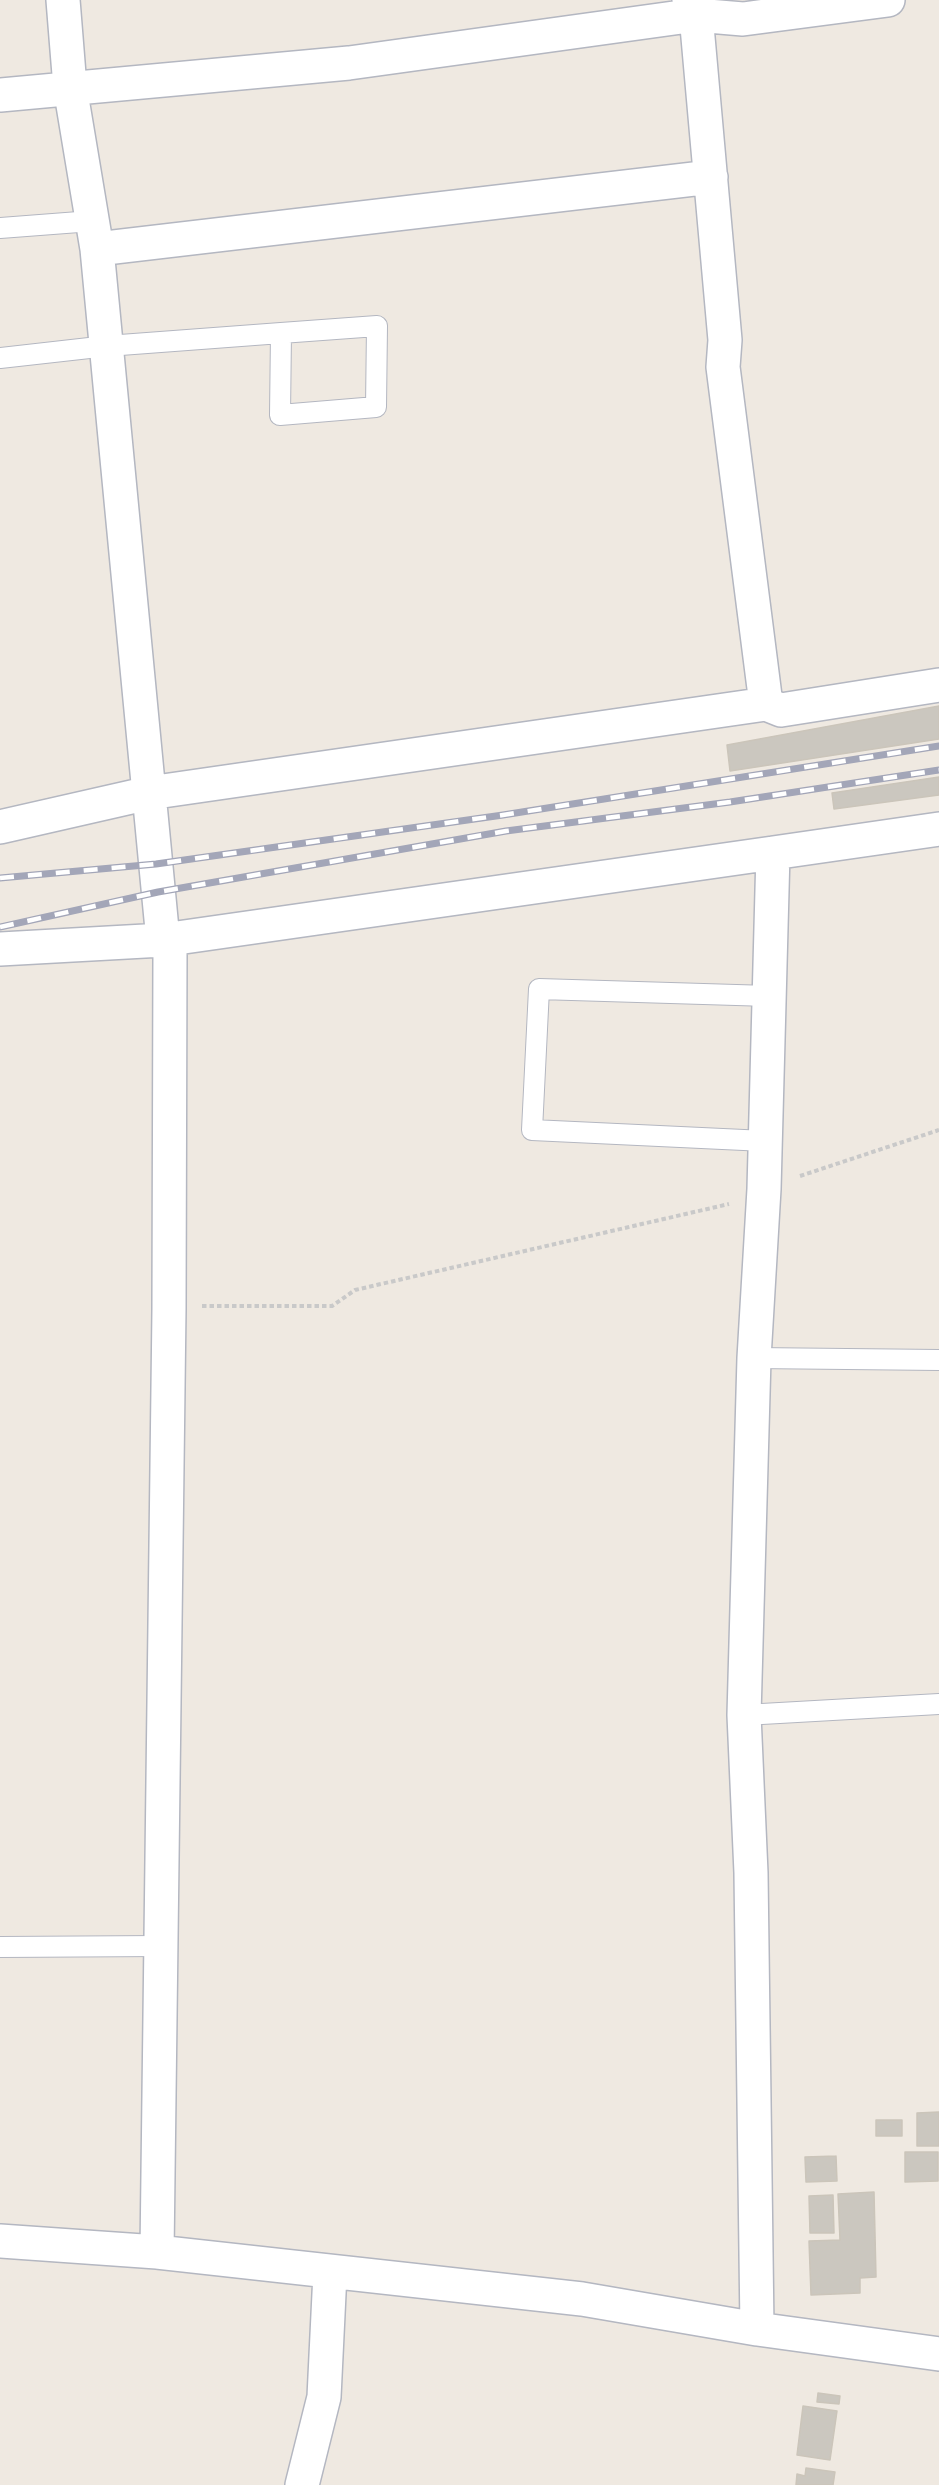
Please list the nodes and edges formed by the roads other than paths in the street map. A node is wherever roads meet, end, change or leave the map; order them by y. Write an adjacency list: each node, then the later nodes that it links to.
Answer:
1 (63, 0): 4 (street)
2 (888, 0): 3 (street)
3 (692, 7): 4 (street); 6 (street)
4 (70, 87): 5 (street); 8 (street)
5 (0, 95)
6 (711, 177): 8 (street); 13 (street)
7 (0, 228): 8 (lane)
8 (95, 235): 10 (street)
9 (281, 333): 9 (lane); 10 (lane)
10 (107, 346): 11 (lane); 14 (street)
11 (0, 358)
12 (939, 685): 13 (street)
13 (766, 705): 14 (street)
14 (149, 794): 15 (street); 18 (street)
15 (0, 827)
16 (939, 829): 17 (street)
17 (773, 853): 18 (street); 20 (street)
18 (163, 940): 19 (street); 26 (street)
19 (0, 949)
20 (769, 996): 21 (street); 21 (lane)
21 (765, 1141): 22 (street)
22 (754, 1358): 23 (lane); 25 (street)
23 (939, 1360)
24 (939, 1704): 25 (lane)
25 (744, 1715): 31 (street)
26 (161, 1946): 27 (lane); 29 (street)
27 (0, 1947)
28 (0, 2241): 29 (street)
29 (157, 2252): 30 (street)
30 (330, 2273): 31 (street); 33 (street)
31 (757, 2329): 32 (street)
32 (939, 2354)
33 (302, 2485)

